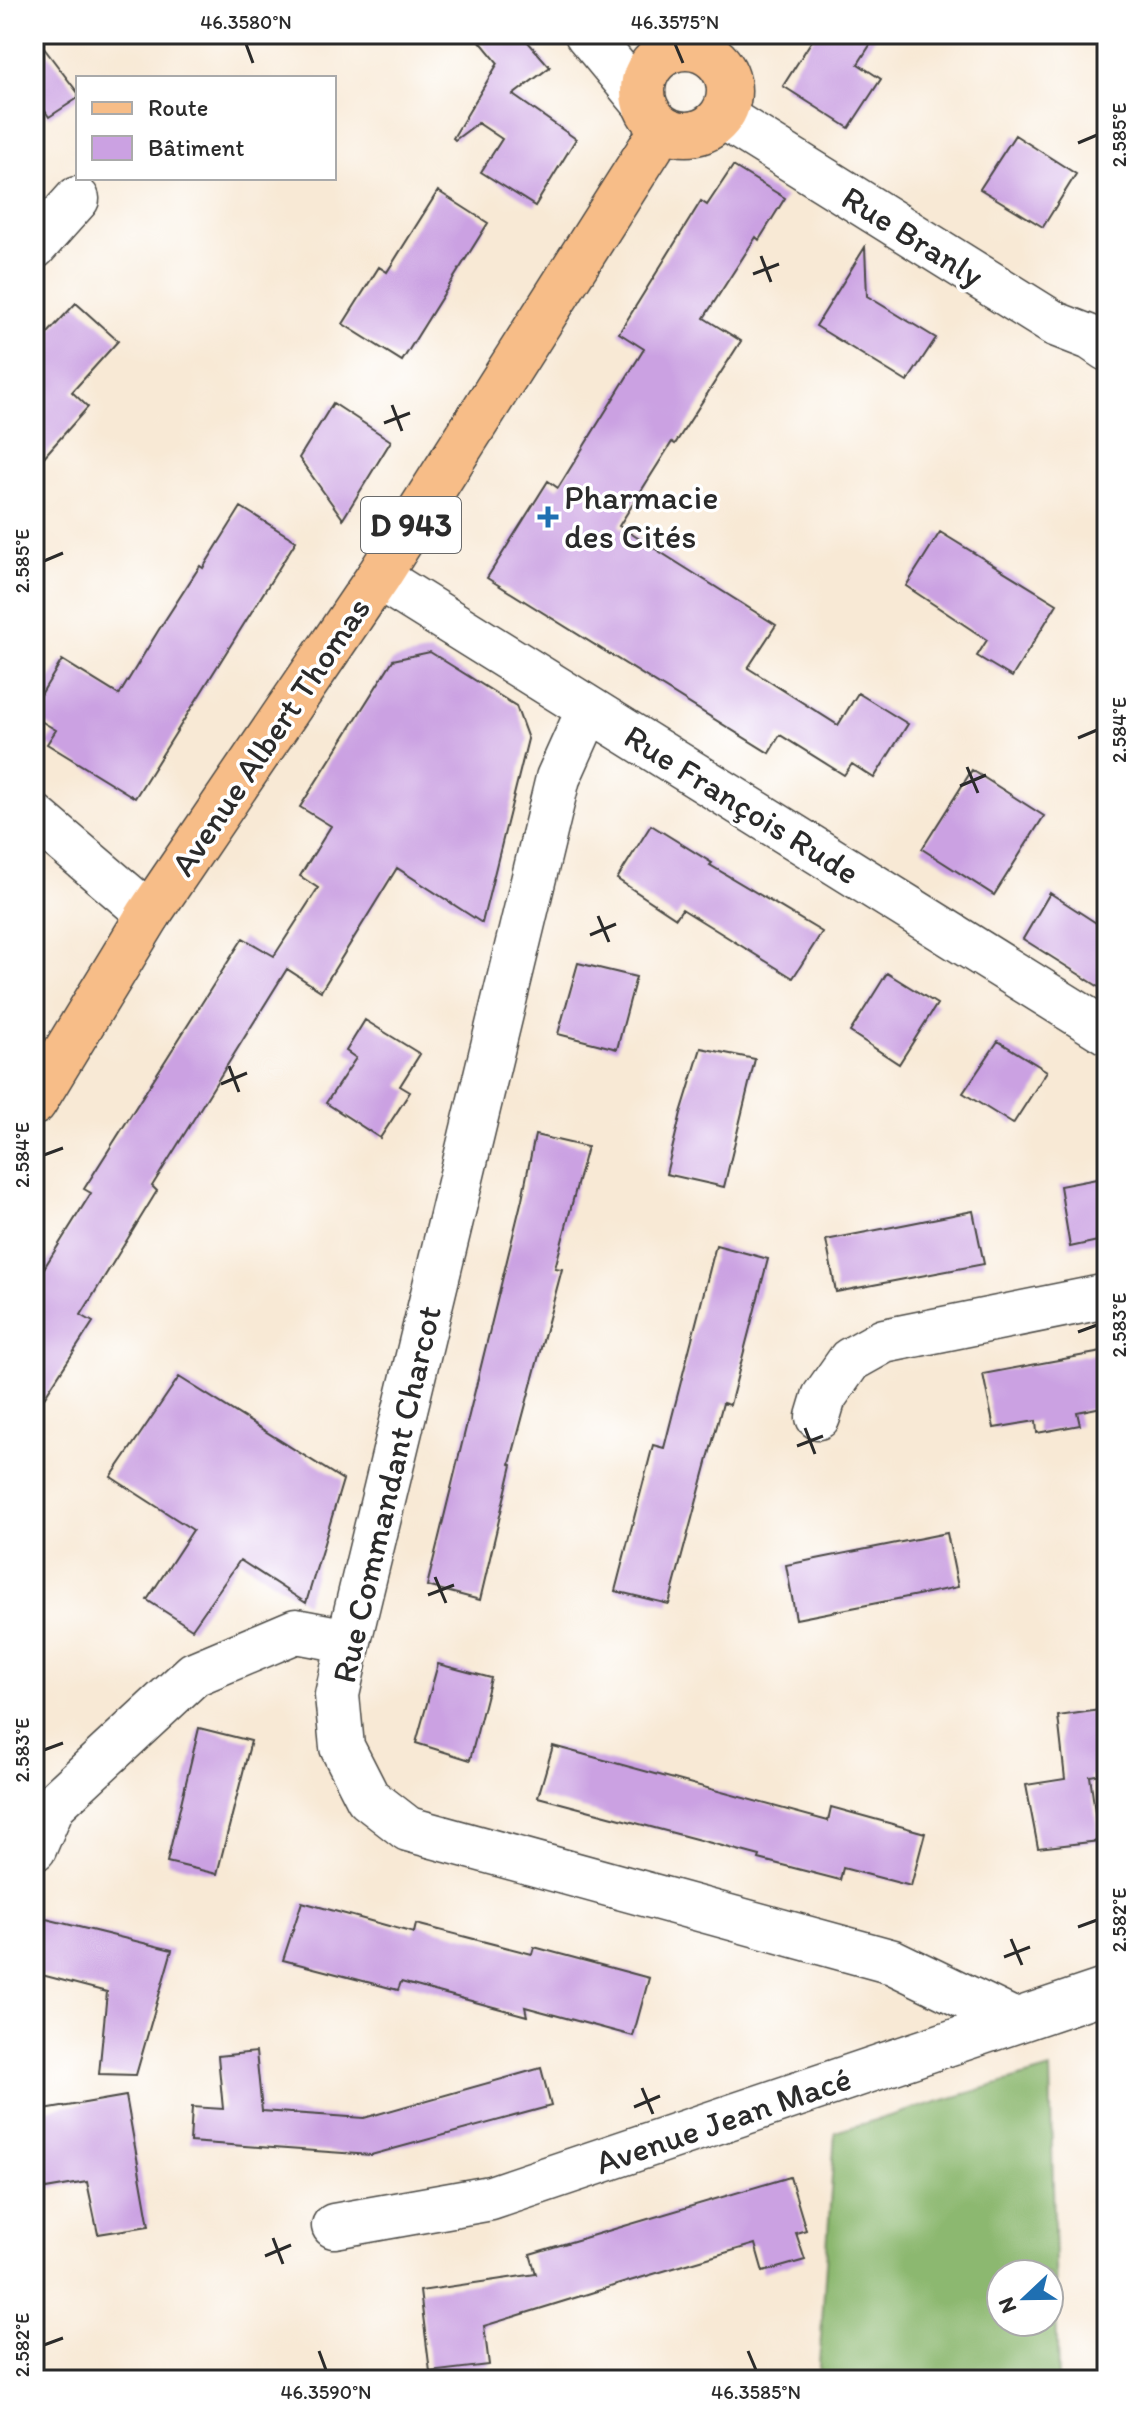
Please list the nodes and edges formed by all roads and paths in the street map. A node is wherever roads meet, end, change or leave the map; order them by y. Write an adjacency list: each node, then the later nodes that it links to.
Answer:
1 (587, 34): 3 (street)
2 (718, 45): 3 (main road, Avenue Albert Thomas); 4 (main road, Avenue Albert Thomas)
3 (653, 115): 4 (main road); 8 (main road, Avenue Albert Thomas / D 943)
4 (722, 116): 7 (street, Rue Branly)
5 (77, 199): 6 (street)
6 (34, 247)
7 (1102, 339)
8 (378, 577): 9 (street, Rue François Rude); 11 (main road, Avenue Albert Thomas / D 943)
9 (589, 709): 12 (street, Rue François Rude); 16 (street, Rue Commandant Charcot)
10 (34, 816): 11 (street)
11 (149, 914): 13 (main road, Avenue Albert Thomas / D 943)
12 (1107, 1032)
13 (34, 1103)
14 (1107, 1296): 15 (street)
15 (818, 1417)
16 (349, 1641): 17 (street); 19 (street, Rue Commandant Charcot)
17 (34, 1849)
18 (1107, 1990): 19 (street, Avenue Jean Macé)
19 (1015, 2021): 20 (street, Avenue Jean Macé)
20 (334, 2226)

